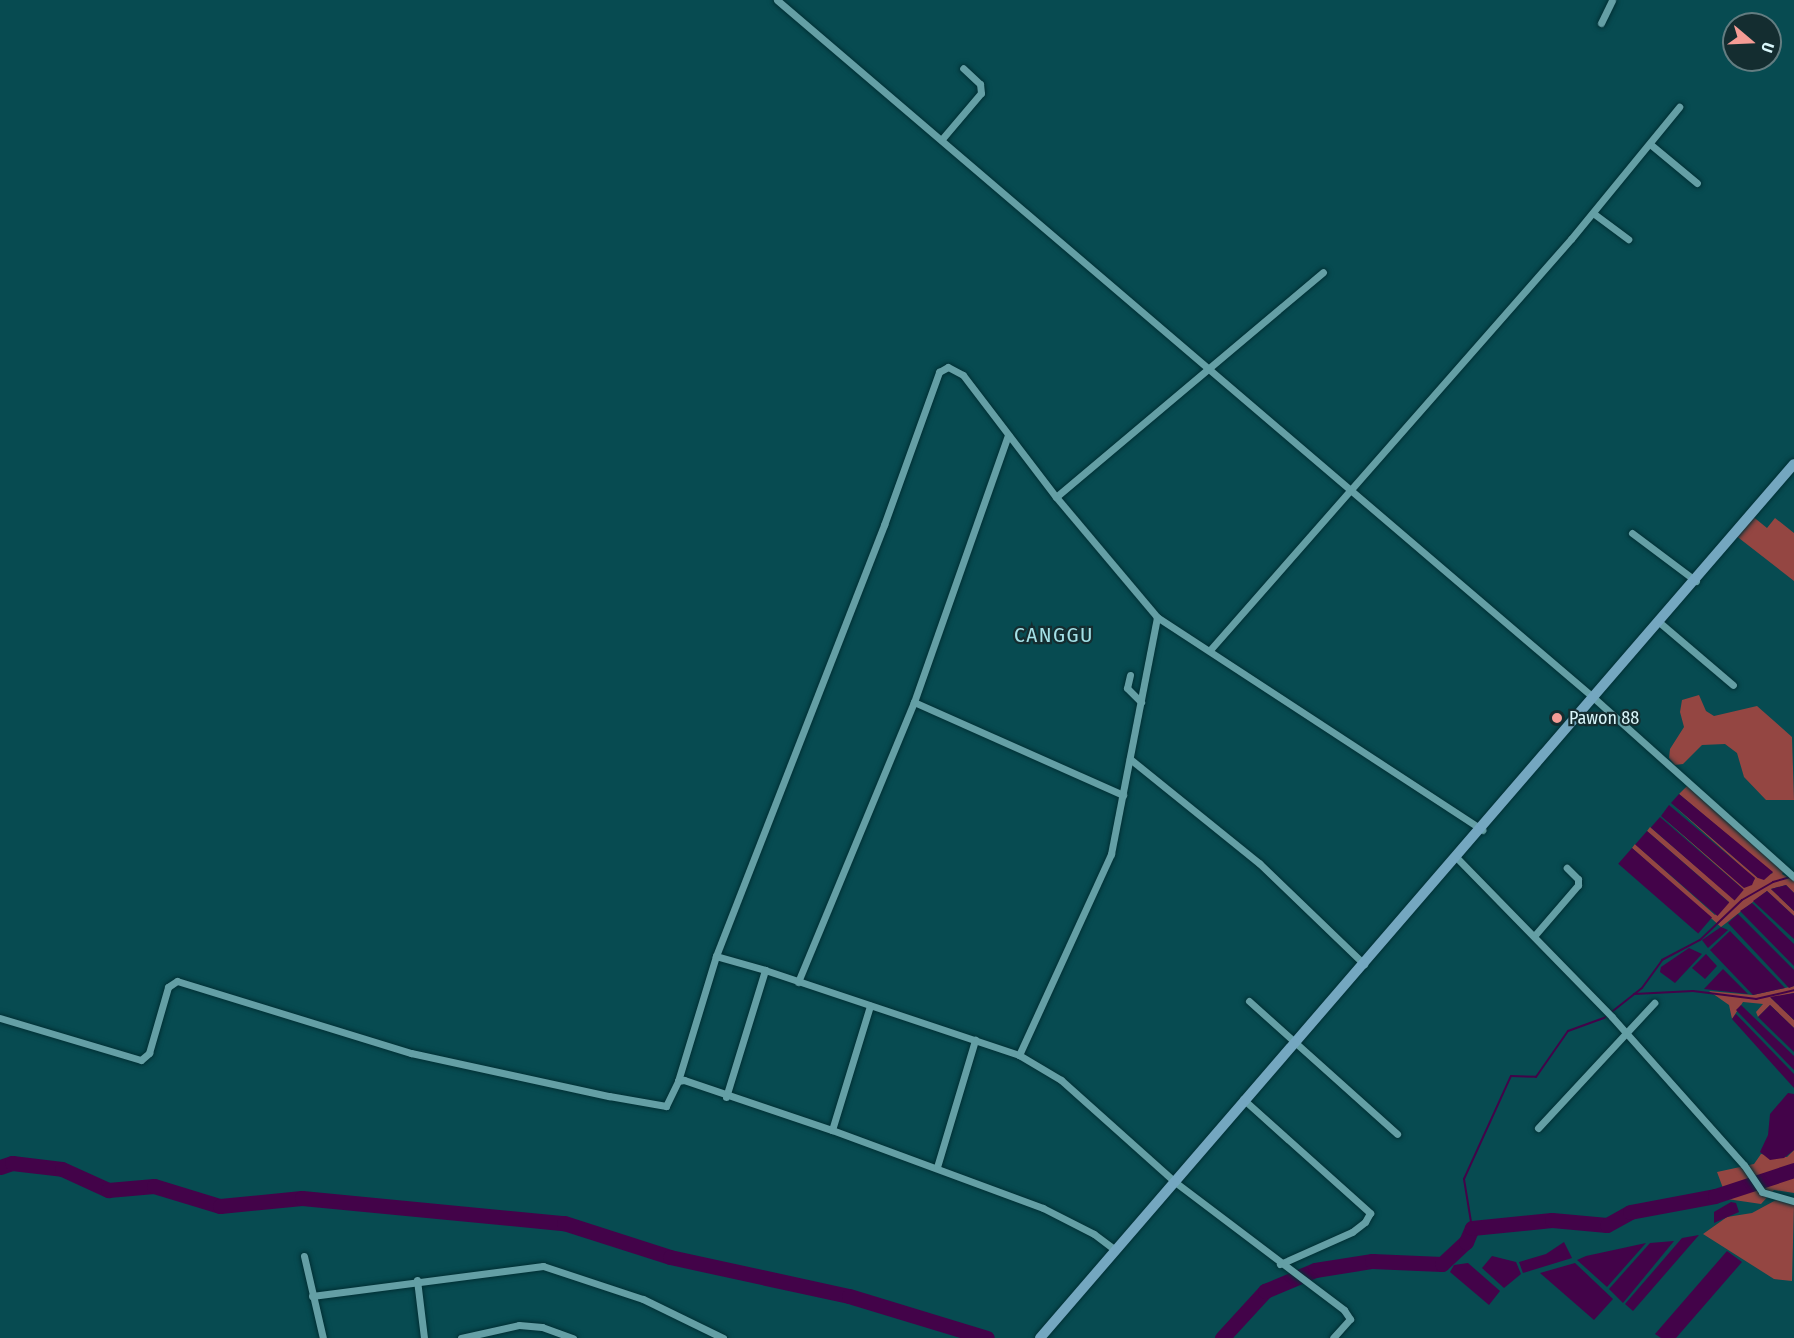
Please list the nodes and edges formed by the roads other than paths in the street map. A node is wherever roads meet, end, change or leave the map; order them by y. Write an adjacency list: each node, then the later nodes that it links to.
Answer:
1 (777, 0): 6 (street)
2 (1612, 0): 3 (street)
3 (1601, 23)
4 (963, 68): 6 (street)
5 (1679, 107): 7 (street)
6 (942, 139): 12 (street)
7 (1650, 144): 8 (street); 9 (street)
8 (1696, 183)
9 (1593, 213): 10 (street); 15 (street)
10 (1628, 239)
11 (1323, 272): 12 (street)
12 (1207, 372): 15 (street); 16 (street)
13 (1008, 435): 16 (street); 25 (street); 34 (street)
14 (1794, 464): 18 (street)
15 (1348, 491): 21 (street); 24 (street)
16 (1056, 497): 19 (street)
17 (1632, 533): 18 (street)
18 (1696, 580): 20 (street)
19 (1157, 617): 21 (street); 26 (street)
20 (1659, 622): 23 (street); 24 (street)
21 (1210, 650): 29 (street)
22 (1130, 675): 26 (street)
23 (1733, 685)
24 (1595, 699): 29 (street); 32 (street)
25 (915, 702): 28 (street); 37 (street)
26 (1141, 702): 27 (street)
27 (1130, 759): 28 (street); 35 (street)
28 (1123, 795): 45 (street)
29 (1482, 830): 30 (street)
30 (1457, 858): 33 (street); 35 (street)
31 (1567, 868): 33 (street)
32 (1793, 876)
33 (1534, 935): 42 (street)
34 (716, 956): 36 (street); 46 (street)
35 (1364, 963): 44 (street)
36 (765, 970): 37 (street); 47 (street)
37 (798, 982): 40 (street)
38 (1250, 1001): 44 (street)
39 (1654, 1003): 42 (street)
40 (870, 1006): 43 (street); 50 (street)
41 (0, 1018): 46 (street)
42 (1626, 1033): 49 (street); 54 (street)
43 (975, 1040): 45 (street); 52 (street)
44 (1294, 1041): 48 (street); 51 (street)
45 (1019, 1055): 53 (street)
46 (678, 1081): 47 (street)
47 (726, 1097): 50 (street)
48 (1243, 1099): 53 (street); 57 (street)
49 (1538, 1128)
50 (832, 1130): 52 (street)
51 (1397, 1134)
52 (938, 1167): 55 (street)
53 (1175, 1182): 55 (street); 57 (street)
54 (1794, 1200)
55 (1114, 1250): 66 (street)
56 (304, 1256): 59 (street)
57 (1282, 1265): 67 (street)
58 (417, 1280): 59 (street); 62 (street); 65 (street)
59 (312, 1296): 61 (street)
60 (482, 1334): 63 (street); 64 (street)
61 (323, 1338)
62 (424, 1338)
63 (461, 1338)
64 (573, 1338)
65 (723, 1338)
66 (1040, 1338)
67 (1333, 1338)

